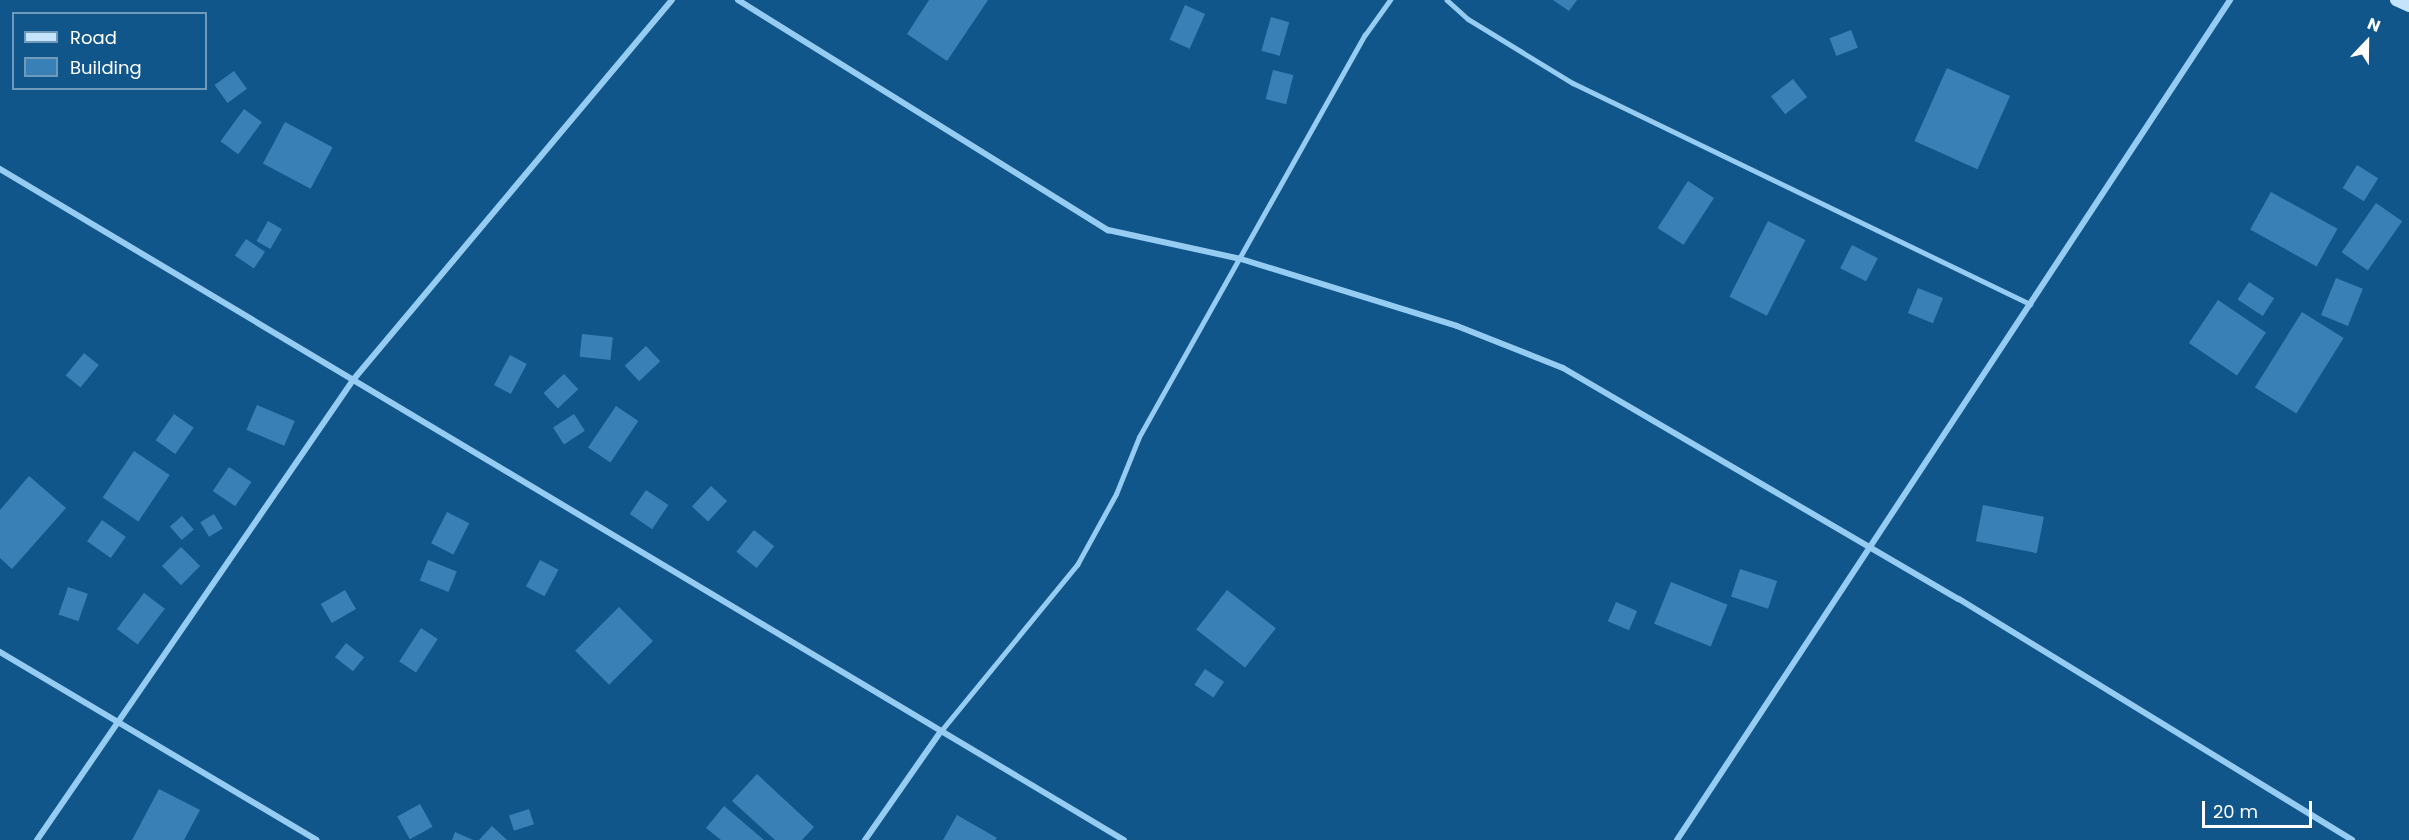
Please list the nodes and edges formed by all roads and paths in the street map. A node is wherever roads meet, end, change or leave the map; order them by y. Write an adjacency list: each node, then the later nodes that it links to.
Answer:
1 (672, 0): 11 (street)
2 (738, 0): 9 (street)
3 (1390, 0): 9 (lane)
4 (1447, 0): 10 (lane)
5 (2230, 0): 10 (street)
6 (2396, 0): 7 (street)
7 (2409, 6)
8 (0, 169): 11 (street)
9 (1241, 259): 12 (street); 15 (lane)
10 (2030, 303): 12 (street)
11 (353, 380): 14 (street); 15 (street)
12 (1870, 547): 20 (street); 21 (street)
13 (0, 652): 14 (street)
14 (118, 722): 16 (street); 17 (street)
15 (941, 731): 18 (street); 19 (street)
16 (37, 840)
17 (316, 840)
18 (866, 840)
19 (1124, 840)
20 (1677, 840)
21 (2352, 840)

